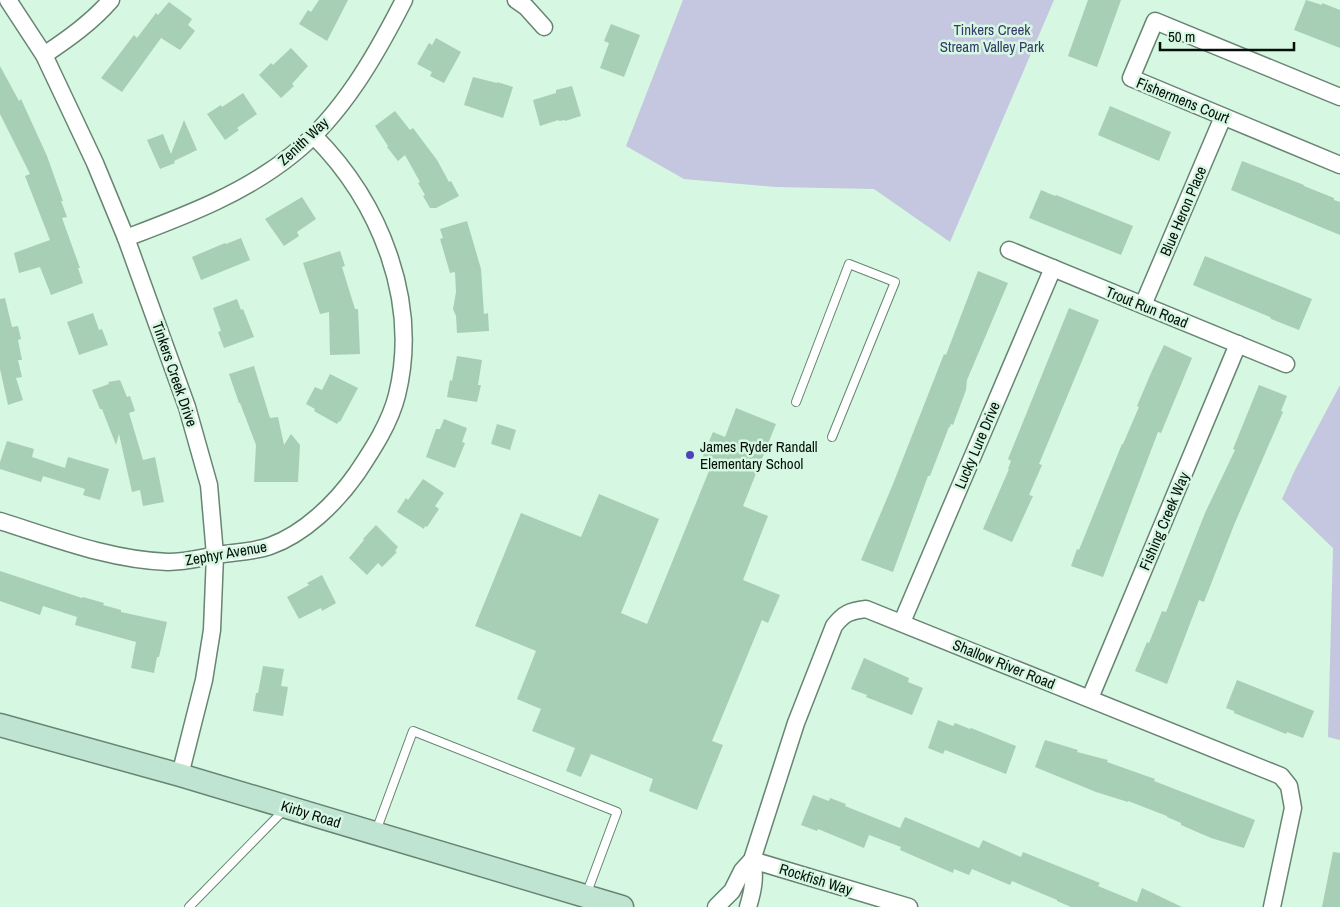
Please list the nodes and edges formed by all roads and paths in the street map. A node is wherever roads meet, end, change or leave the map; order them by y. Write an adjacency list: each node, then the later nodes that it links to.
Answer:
1 (8, 0): 6 (street, Tinkers Creek Drive)
2 (110, 0): 6 (street)
3 (404, 0): 9 (street, Zenith Way)
4 (516, 0): 5 (street)
5 (544, 26)
6 (44, 55): 11 (street, Tinkers Creek Drive)
7 (1340, 97): 8 (street, Fishermens Court)
8 (1223, 116): 10 (street, Fishermens Court); 14 (street, Blue Heron Place)
9 (314, 136): 11 (street, Zenith Way); 20 (street, Zephyr Avenue)
10 (1340, 164)
11 (126, 238): 20 (street, Tinkers Creek Drive)
12 (1009, 250): 13 (street, Trout Run Road)
13 (1053, 268): 14 (street, Trout Run Road); 21 (street, Lucky Lure Drive)
14 (1143, 305): 15 (street, Trout Run Road)
15 (1238, 344): 16 (street, Trout Run Road); 22 (street, Fishing Creek Way)
16 (1286, 364)
17 (796, 402): 18 (lane)
18 (832, 437)
19 (0, 521): 20 (street, Zephyr Avenue)
20 (215, 555): 24 (street, Tinkers Creek Drive)
21 (902, 622): 22 (street, Shallow River Road); 27 (street, Shallow River Road)
22 (1090, 698): 34 (street, Shallow River Road)
23 (0, 724): 24 (main road, Kirby Road)
24 (180, 775): 25 (main road, Kirby Road)
25 (287, 807): 26 (main road, Kirby Road); 29 (lane)
26 (375, 833): 28 (main road, Kirby Road); 28 (lane)
27 (752, 860): 31 (street, Shallow River Road); 32 (street, Shallow River Road); 33 (street, Rockfish Way)
28 (585, 896): 30 (main road, Kirby Road)
29 (189, 907)
30 (622, 907)
31 (716, 907)
32 (748, 907)
33 (909, 907)
34 (1272, 907)

